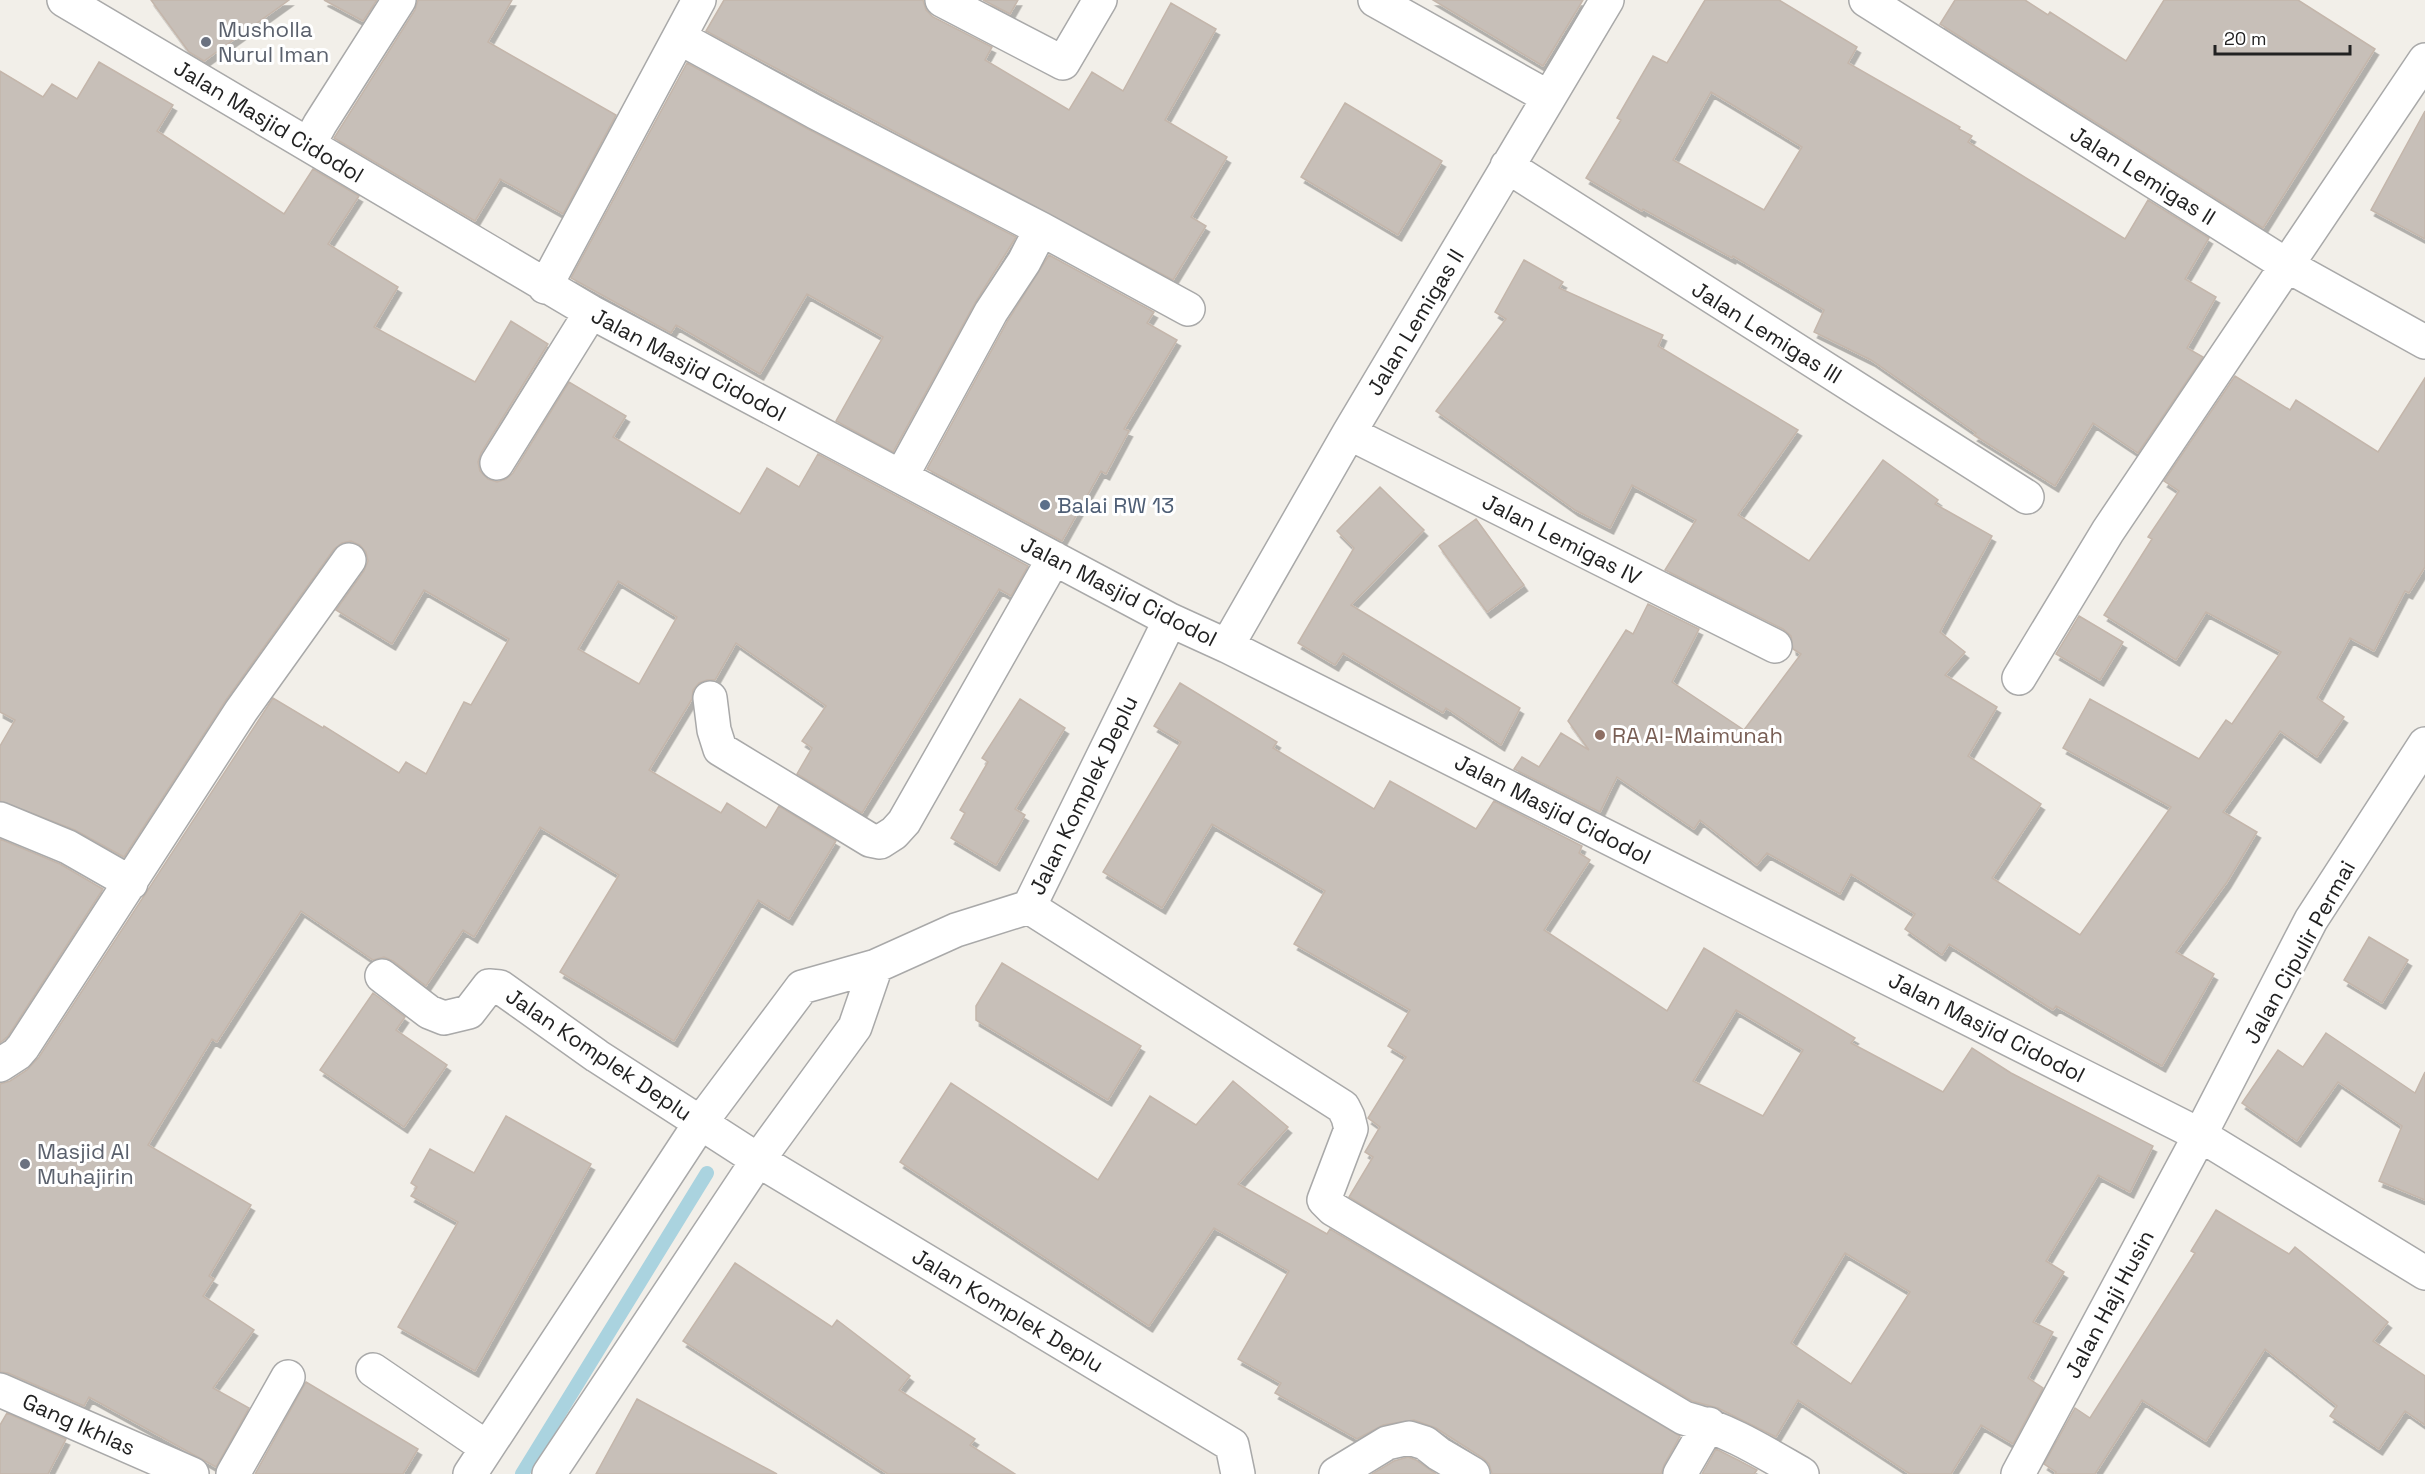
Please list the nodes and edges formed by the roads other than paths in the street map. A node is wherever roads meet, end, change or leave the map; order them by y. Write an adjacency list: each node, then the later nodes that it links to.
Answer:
1 (64, 0): 12 (street, Jalan Masjid Cidodol)
2 (399, 0): 12 (street)
3 (699, 0): 9 (street)
4 (942, 0): 5 (street)
5 (1100, 0)
6 (1375, 0): 11 (street)
7 (1607, 0): 11 (street, Jalan Lemigas II)
8 (1866, 0): 15 (street, Jalan Lemigas II)
9 (680, 38): 14 (street); 16 (street)
10 (2425, 60): 15 (street)
11 (1548, 97): 13 (street, Jalan Lemigas II)
12 (309, 144): 16 (street, Jalan Masjid Cidodol)
13 (1507, 166): 20 (street, Jalan Lemigas II); 23 (street, Jalan Lemigas III)
14 (1041, 228): 17 (street); 22 (street)
15 (2288, 266): 19 (street, Jalan Lemigas II); 29 (street)
16 (545, 286): 18 (street, Jalan Masjid Cidodol)
17 (1188, 309)
18 (591, 312): 21 (street); 22 (street, Jalan Masjid Cidodol)
19 (2425, 342)
20 (1349, 433): 27 (street, Jalan Lemigas II); 28 (street, Jalan Lemigas IV)
21 (496, 463)
22 (901, 477): 24 (street, Jalan Masjid Cidodol)
23 (2027, 497)
24 (1054, 558): 26 (street, Jalan Masjid Cidodol); 30 (street)
25 (349, 560): 33 (street)
26 (1170, 620): 27 (street, Jalan Masjid Cidodol); 34 (street, Jalan Komplek Deplu)
27 (1227, 645): 39 (street, Jalan Masjid Cidodol)
28 (1775, 645)
29 (2019, 678)
30 (710, 698)
31 (2425, 744): 39 (street, Jalan Cipulir Permai)
32 (0, 819): 33 (street)
33 (131, 883): 37 (street)
34 (1029, 908): 35 (street, Jalan Komplek Deplu); 45 (street)
35 (876, 966): 38 (street, Jalan Komplek Deplu); 40 (street)
36 (382, 976): 38 (street, Jalan Komplek Deplu)
37 (0, 1065)
38 (706, 1126): 40 (street, Jalan Komplek Deplu); 46 (street, Jalan Komplek Deplu)
39 (2200, 1135): 41 (street, Jalan Masjid Cidodol); 55 (street, Jalan Haji Husin)
40 (753, 1157): 49 (street); 50 (street, Jalan Komplek Deplu)
41 (2425, 1273)
42 (373, 1370): 46 (street)
43 (288, 1377): 48 (street)
44 (0, 1389): 47 (street, Gang Ikhlas)
45 (1709, 1424): 53 (street); 54 (street)
46 (478, 1461)
47 (192, 1474)
48 (233, 1474)
49 (549, 1474)
50 (1238, 1474)
51 (1336, 1474): 52 (street)
52 (1473, 1474)
53 (1680, 1474)
54 (1802, 1474)
55 (2018, 1474)

